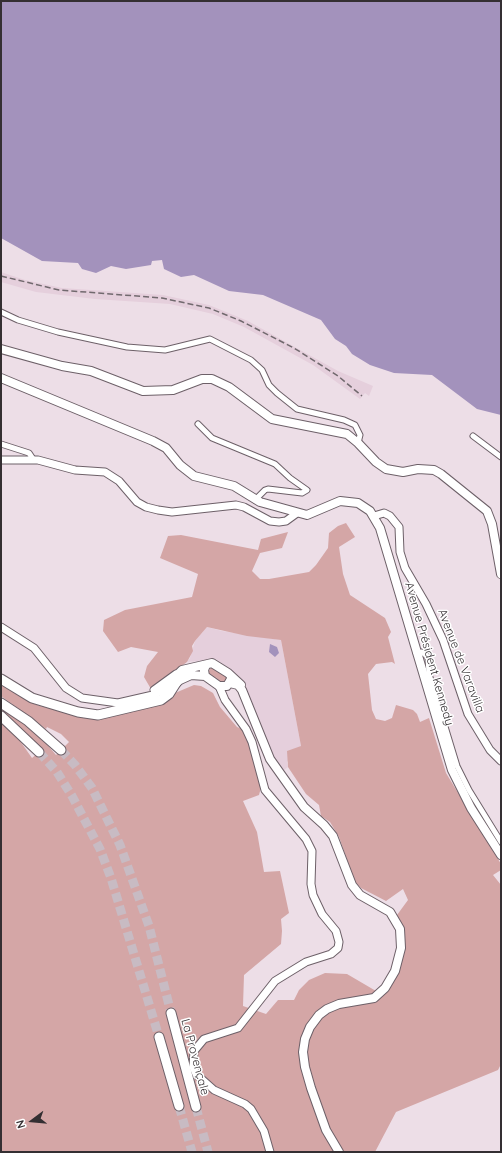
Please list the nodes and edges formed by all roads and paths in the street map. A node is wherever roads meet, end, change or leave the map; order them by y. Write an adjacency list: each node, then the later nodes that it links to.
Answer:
1 (2, 313): 6 (street)
2 (1, 349): 6 (main road)
3 (1, 378): 11 (main road)
4 (198, 424): 11 (street)
5 (473, 436): 8 (street)
6 (358, 443): 14 (main road)
7 (1, 444): 9 (street)
8 (501, 457)
9 (33, 459): 10 (main road); 12 (main road)
10 (1, 460)
11 (255, 500): 12 (main road)
12 (295, 512): 13 (main road, Avenue Président Kennedy)
13 (374, 516): 16 (main road, Avenue Président Kennedy); 28 (main road, Avenue de Varavilla)
14 (501, 574)
15 (1, 627): 23 (main road)
16 (416, 653): 29 (street); 30 (main road, Avenue Président Kennedy)
17 (206, 665): 18 (main road); 19 (main road); 21 (main road)
18 (179, 672): 22 (main road); 23 (main road)
19 (205, 676): 21 (main road); 22 (main road)
20 (1, 679): 22 (highway)
21 (226, 683): 35 (main road); 36 (main road)
22 (172, 686): 23 (main road)
23 (144, 696)
24 (1, 703): 26 (highway)
25 (1, 716): 27 (highway)
26 (61, 750)
27 (39, 752)
28 (501, 761)
29 (501, 842)
30 (501, 855)
31 (171, 1013): 34 (highway, La Provençale)
32 (159, 1037): 33 (highway)
33 (179, 1106)
34 (196, 1107)
35 (270, 1152)
36 (339, 1152)

